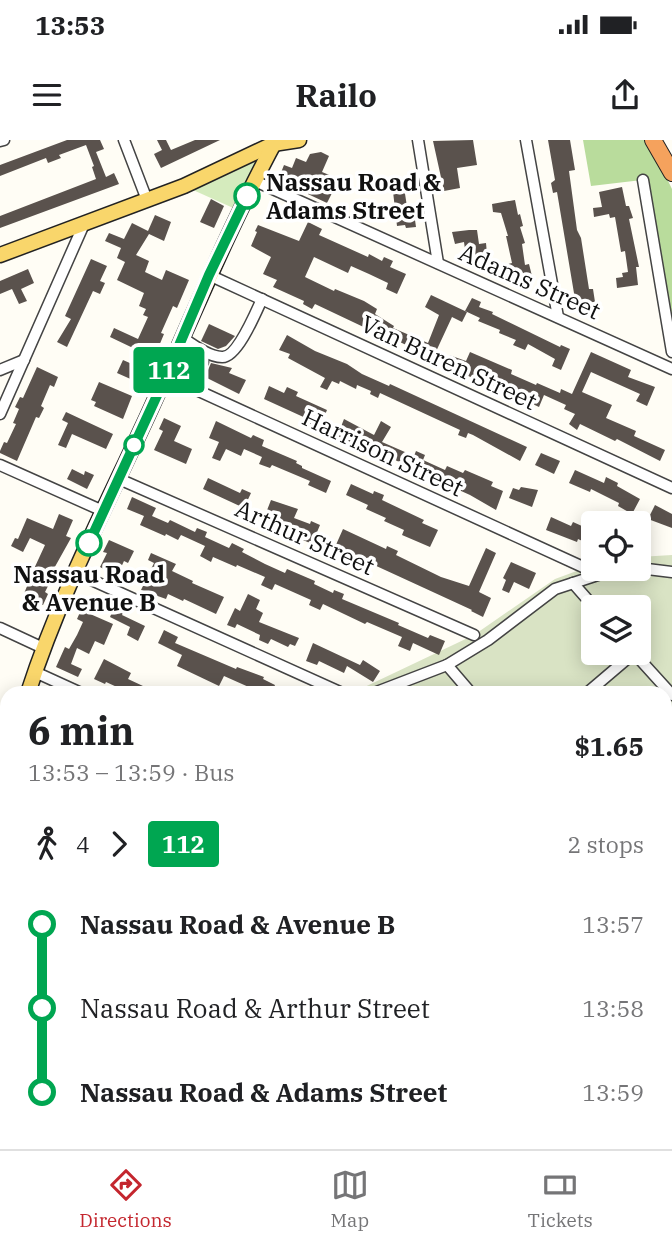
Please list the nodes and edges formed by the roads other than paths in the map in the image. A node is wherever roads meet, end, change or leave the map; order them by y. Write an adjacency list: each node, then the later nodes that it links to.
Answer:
1 (124, 140): 12 (street)
2 (299, 140): 7 (main road)
3 (418, 140): 15 (street)
4 (526, 140): 18 (street)
5 (653, 140): 9 (highway)
6 (665, 140): 8 (highway)
7 (274, 142): 11 (main road); 12 (main road)
8 (672, 153)
9 (672, 173)
10 (643, 180): 20 (street)
11 (255, 181): 15 (street, Adams Street); 16 (main road)
12 (147, 200): 13 (main road)
13 (84, 224): 14 (main road); 21 (street)
14 (0, 256)
15 (438, 263): 18 (street, Adams Street)
16 (209, 275): 17 (street, Van Buren Street); 19 (main road)
17 (262, 299): 19 (street); 29 (street, Van Buren Street)
18 (558, 317): 23 (street, Adams Street)
19 (180, 344): 22 (street); 25 (main road)
20 (672, 352)
21 (24, 360): 24 (street); 26 (street)
22 (203, 362)
23 (672, 369)
24 (0, 370)
25 (166, 376): 28 (main road); 31 (street, Harrison Street)
26 (0, 414)
27 (0, 465): 30 (street)
28 (119, 478): 30 (main road); 39 (street, Arthur Street)
29 (672, 488)
30 (103, 512): 34 (main road)
31 (581, 566)
32 (651, 569): 33 (street)
33 (672, 572)
34 (76, 573): 40 (main road); 45 (street)
35 (581, 580): 36 (street)
36 (573, 583): 37 (street); 41 (street)
37 (584, 595)
38 (0, 628): 40 (street)
39 (474, 635)
40 (43, 648): 42 (main road)
41 (447, 665): 46 (street); 47 (street)
42 (35, 672): 43 (main road); 44 (street)
43 (30, 686)
44 (66, 686)
45 (326, 686)
46 (392, 686)
47 (465, 686)
48 (595, 686): 49 (street)
49 (664, 686)

